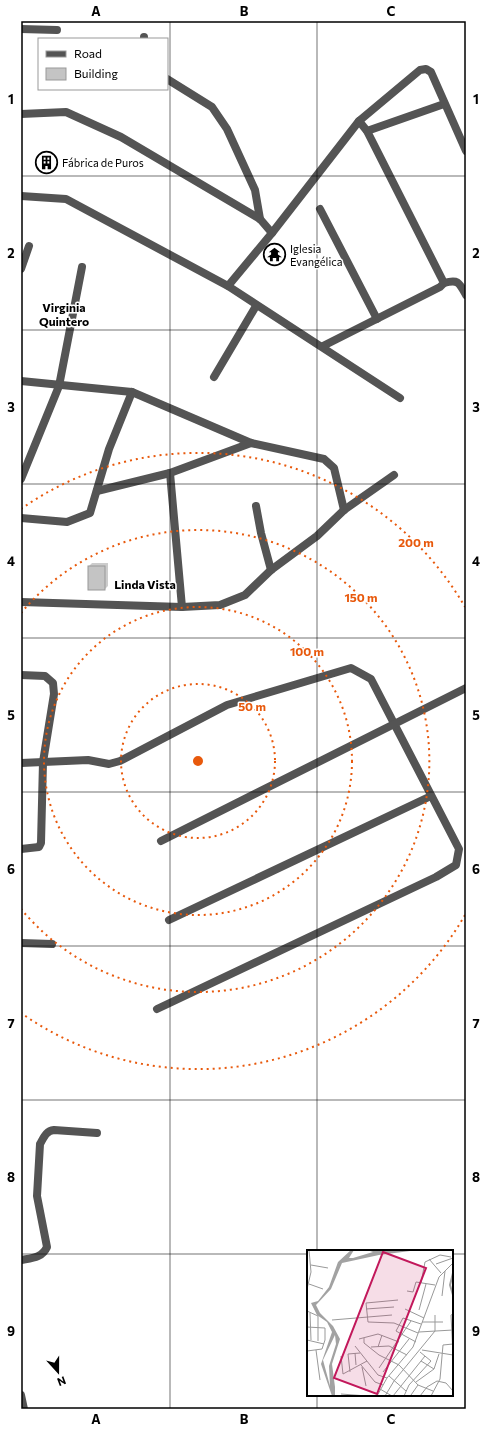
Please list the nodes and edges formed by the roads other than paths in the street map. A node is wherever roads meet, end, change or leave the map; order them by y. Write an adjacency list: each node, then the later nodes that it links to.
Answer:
1 (21, 29): 2 (street)
2 (57, 30)
3 (168, 80): 11 (street)
4 (444, 104): 6 (street); 7 (street); 8 (street)
5 (21, 114): 11 (street)
6 (359, 121): 7 (street); 12 (street)
7 (367, 131): 16 (street)
8 (466, 151)
9 (21, 196): 17 (street)
10 (320, 209): 20 (street)
11 (260, 219): 12 (street)
12 (272, 233): 17 (street)
13 (29, 246): 15 (street)
14 (82, 268): 24 (street)
15 (21, 269)
16 (444, 283): 18 (street); 20 (street)
17 (228, 286): 19 (street)
18 (466, 295)
19 (256, 306): 21 (street); 22 (street)
20 (377, 319): 21 (street)
21 (323, 346): 26 (street)
22 (214, 377)
23 (21, 381): 24 (street)
24 (59, 386): 25 (street); 30 (street)
25 (132, 392): 27 (street); 31 (street)
26 (400, 398)
27 (251, 443): 28 (street); 33 (street)
28 (170, 473): 31 (street); 37 (street)
29 (394, 475): 33 (street)
30 (21, 479)
31 (97, 491): 34 (street)
32 (256, 506): 35 (street)
33 (344, 510): 35 (street)
34 (21, 518)
35 (271, 570): 37 (street)
36 (21, 602): 37 (street)
37 (182, 607)
38 (21, 675): 41 (street)
39 (466, 688): 40 (street)
40 (394, 724): 41 (street); 43 (street); 44 (street)
41 (43, 762): 42 (street); 45 (street)
42 (21, 763)
43 (431, 796): 46 (street); 49 (street)
44 (161, 841)
45 (21, 849)
46 (169, 920)
47 (21, 942): 48 (street)
48 (52, 944)
49 (157, 1009)
50 (97, 1133): 51 (street)
51 (21, 1260)
52 (21, 1395): 53 (street)
53 (24, 1409)

